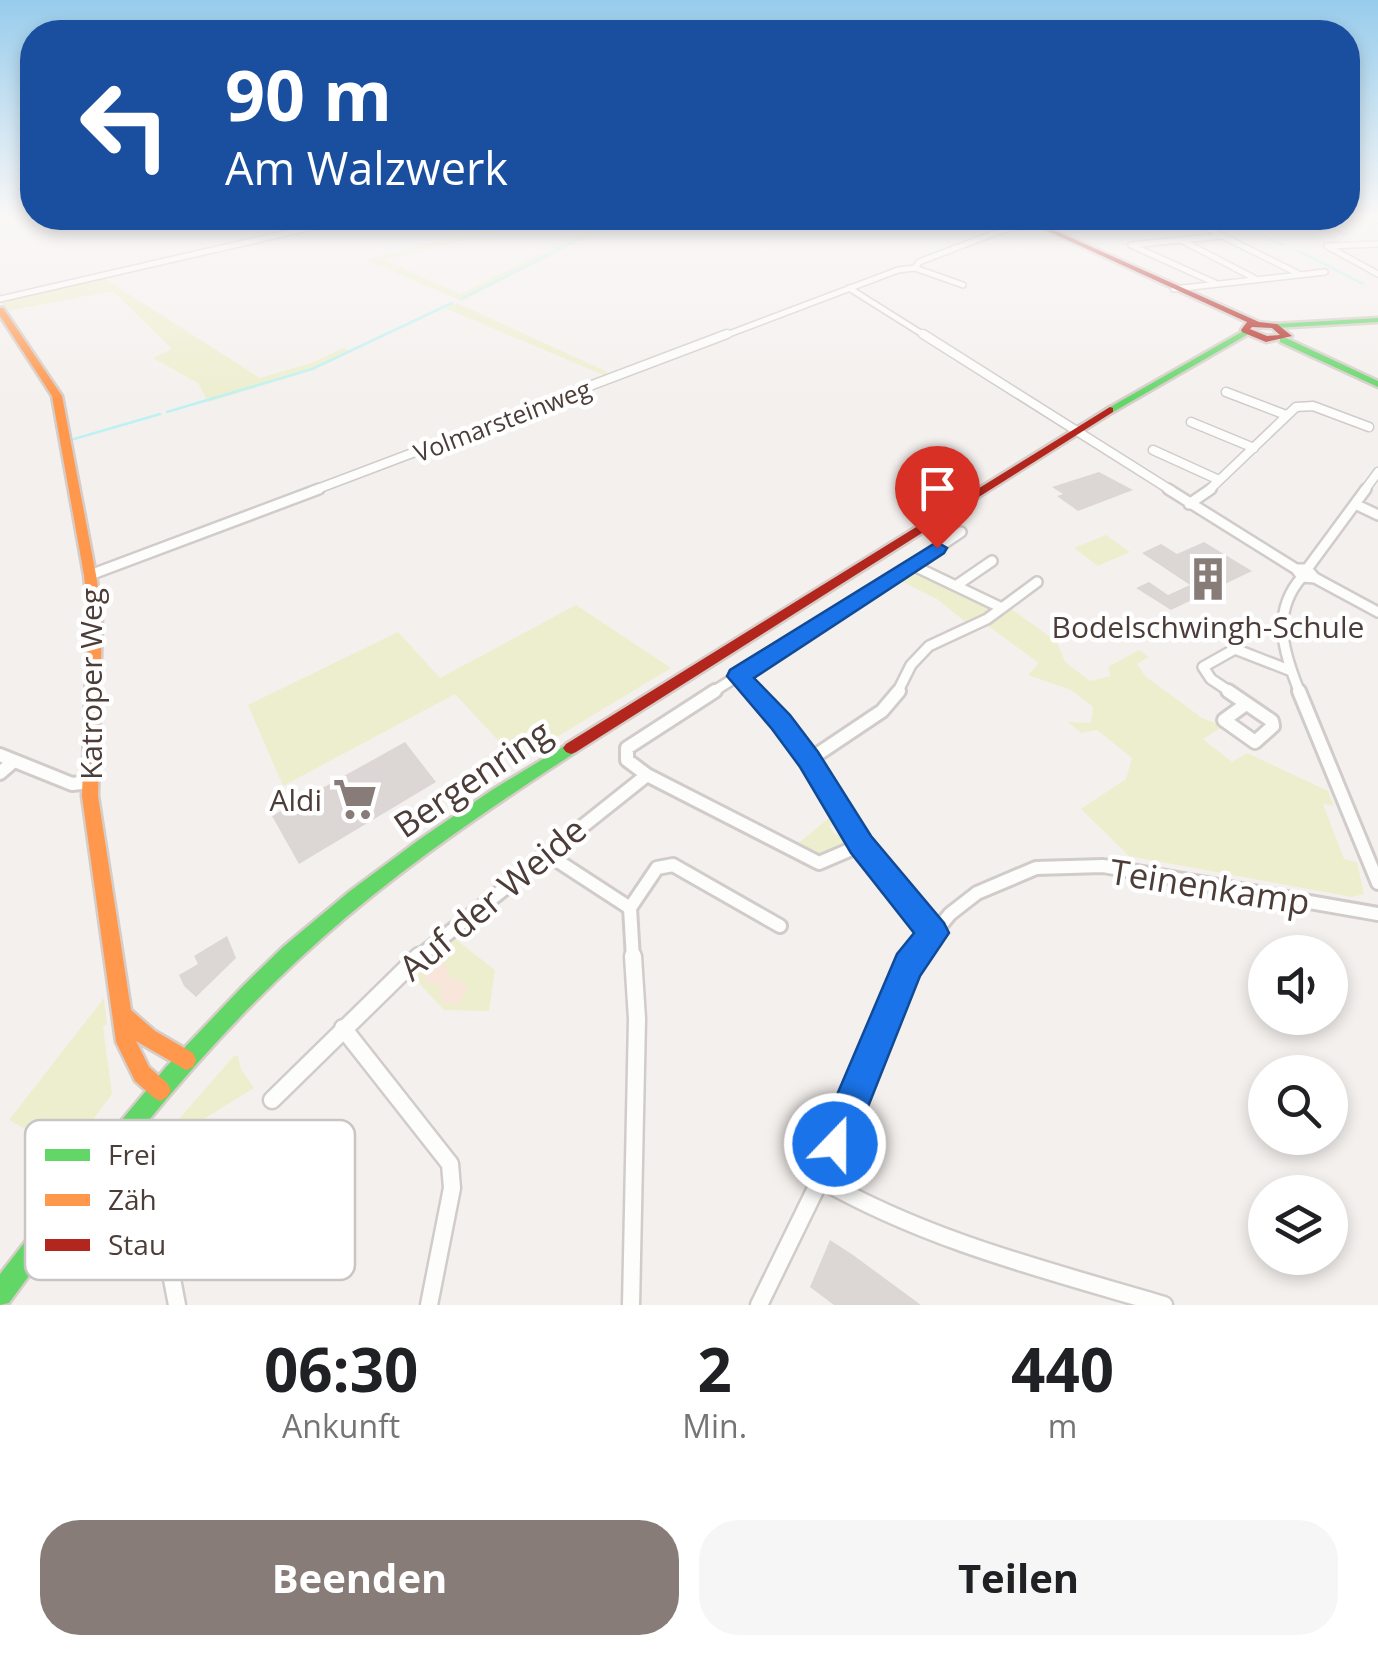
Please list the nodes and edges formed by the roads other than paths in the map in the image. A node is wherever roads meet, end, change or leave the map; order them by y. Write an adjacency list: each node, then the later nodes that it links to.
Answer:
1 (87, 279): 11 (street)
2 (874, 279): 9 (street, Volmarsteinweg)
3 (941, 279): 8 (street)
4 (1152, 279): 10 (street)
5 (1207, 279): 7 (street)
6 (1245, 279): 7 (street)
7 (1214, 282): 10 (street)
8 (963, 285)
9 (849, 288): 21 (street); 33 (street, Volmarsteinweg)
10 (1174, 289): 14 (street)
11 (0, 299)
12 (0, 310): 33 (street, Katroper Weg)
13 (1378, 320): 15 (street)
14 (1248, 332): 15 (street); 21 (street, Bergenring)
15 (1280, 332): 16 (street)
16 (1378, 384)
17 (1226, 392): 18 (street)
18 (1286, 416): 20 (street); 22 (street)
19 (1191, 422): 22 (street)
20 (1369, 426)
21 (1079, 430): 26 (street); 56 (street, Bergenring)
22 (1254, 448): 25 (street)
23 (1153, 450): 25 (street)
24 (1378, 472): 27 (street)
25 (1220, 480): 26 (street)
26 (1189, 504): 32 (street)
27 (1355, 504): 28 (street); 32 (street)
28 (1378, 515)
29 (961, 532): 31 (street)
30 (992, 562): 35 (street)
31 (912, 564): 35 (street); 39 (street)
32 (1305, 573): 37 (street); 38 (street)
33 (90, 576): 46 (street, Katroper Weg)
34 (1037, 582): 36 (street)
35 (957, 585): 36 (street)
36 (1002, 608): 42 (street)
37 (1378, 612)
38 (1289, 670): 40 (street); 49 (street)
39 (738, 676): 42 (street); 45 (street)
40 (1246, 704)
41 (0, 756): 43 (street)
42 (809, 760): 47 (street)
43 (14, 761): 44 (street); 46 (street)
44 (0, 773)
45 (647, 775): 47 (street); 48 (street, Auf der Weide)
46 (90, 782): 54 (street, Katroper Weg)
47 (861, 844): 53 (street)
48 (544, 852): 50 (street); 55 (street, Auf der Weide)
49 (1378, 883)
50 (630, 908): 52 (street); 66 (street)
51 (1378, 914): 53 (street, Teinenkamp)
52 (780, 926)
53 (933, 933): 60 (street, Teinenkamp)
54 (123, 1016): 56 (street); 57 (street, Katroper Weg)
55 (343, 1028): 58 (street, Auf der Weide); 65 (street)
56 (186, 1060): 57 (street, Bergenring)
57 (160, 1090): 59 (street, Bergenring)
58 (272, 1100)
59 (136, 1120)
60 (820, 1179): 67 (street, Teinenkamp); 68 (street)
61 (25, 1262): 63 (street, Bergenring)
62 (172, 1280): 64 (street)
63 (0, 1294)
64 (177, 1305)
65 (429, 1305)
66 (631, 1305)
67 (760, 1305)
68 (1164, 1305)

